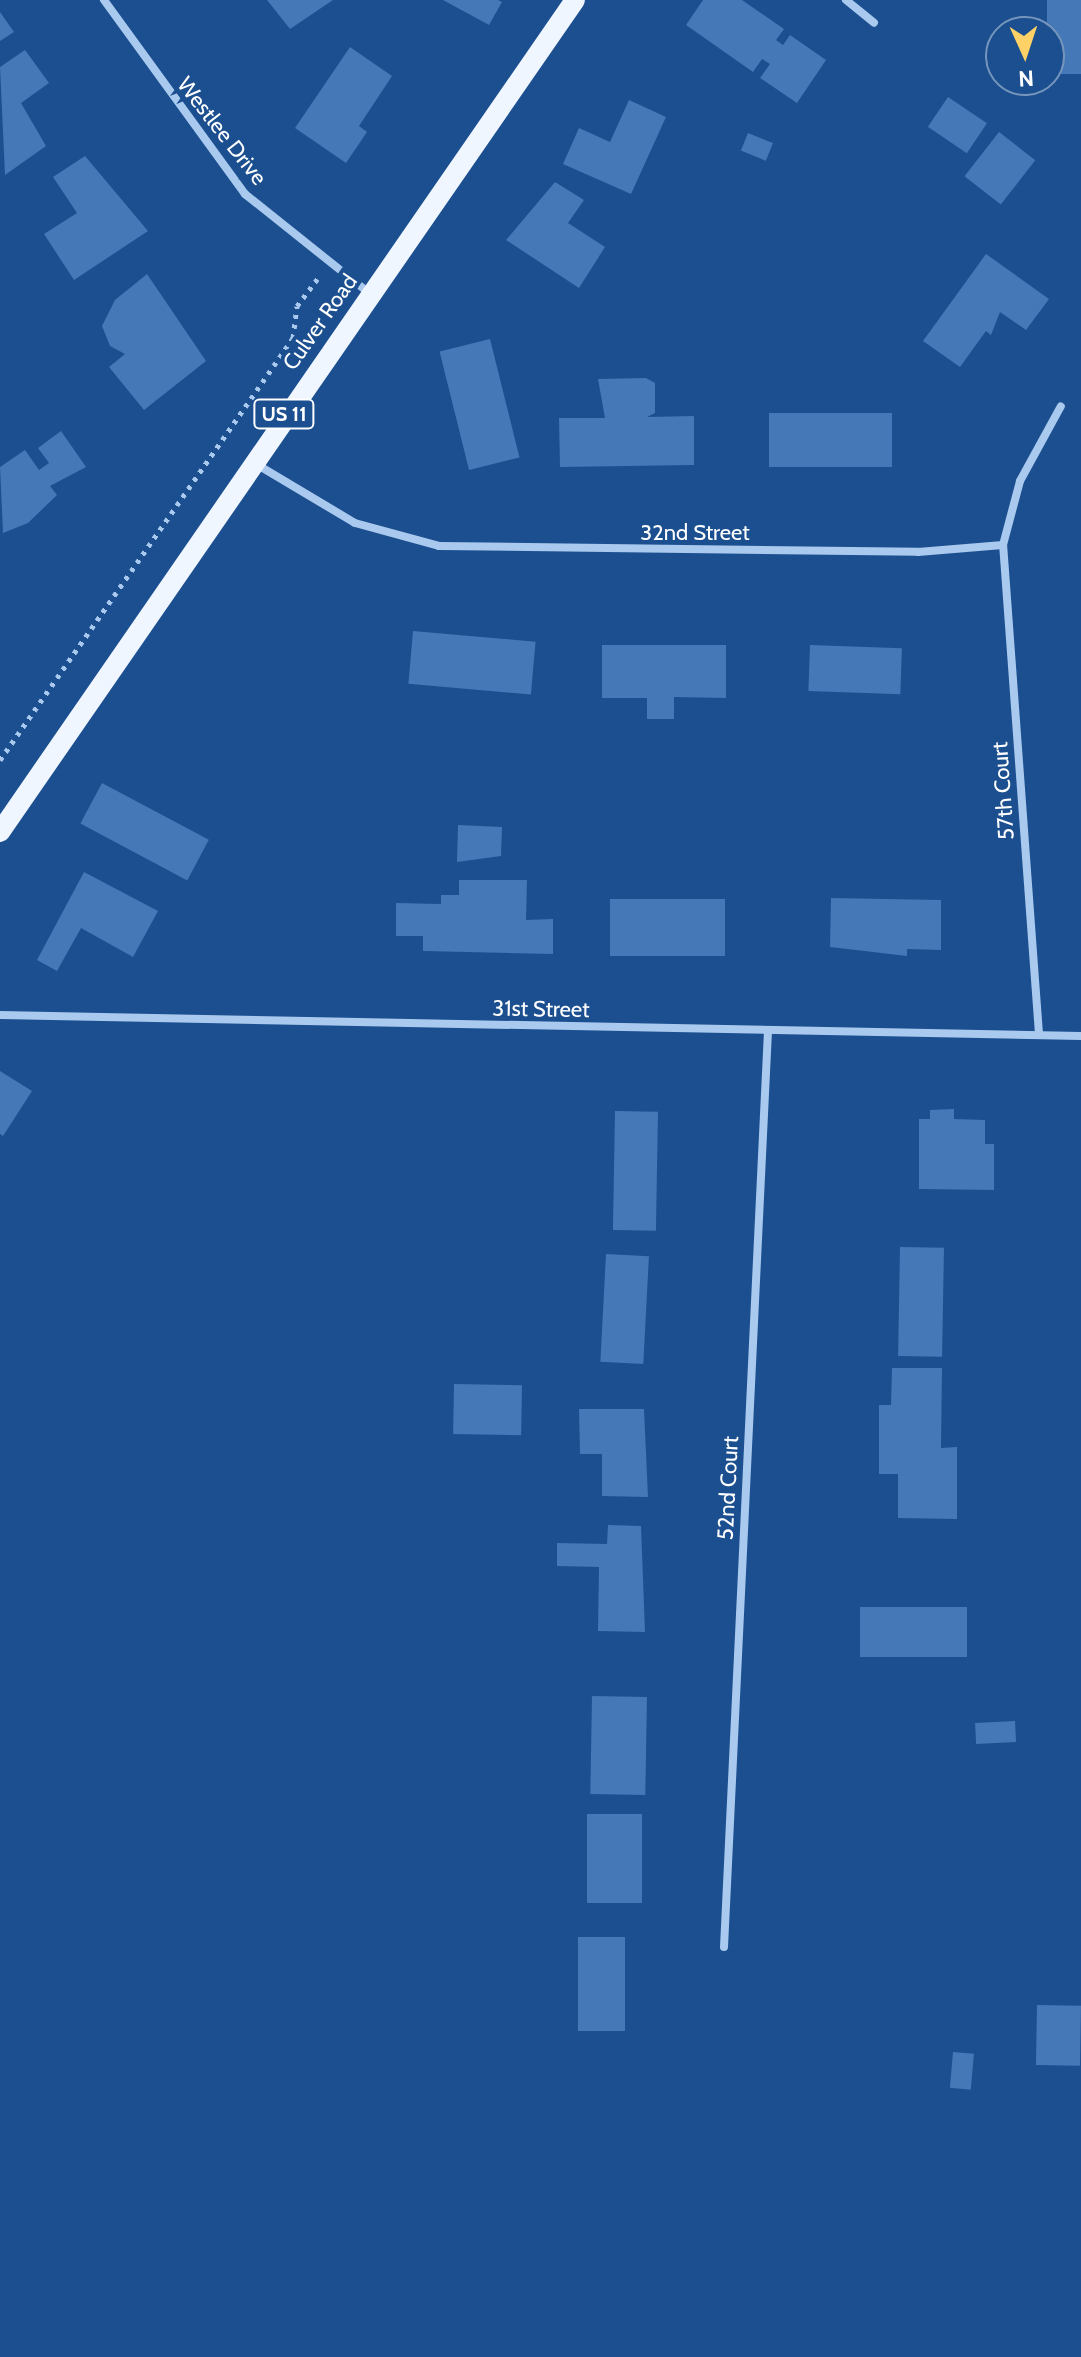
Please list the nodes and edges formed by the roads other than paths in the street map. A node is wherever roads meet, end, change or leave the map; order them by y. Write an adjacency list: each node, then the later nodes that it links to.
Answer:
1 (104, 0): 5 (street, Westlee Drive)
2 (575, 0): 5 (main road, Culver Road / US 11)
3 (846, 0): 4 (street)
4 (874, 23)
5 (369, 293): 7 (main road, Culver Road / US 11)
6 (1061, 406): 8 (street)
7 (254, 462): 8 (street, 32nd Street); 9 (main road, Culver Road / US 11)
8 (1003, 545): 12 (street, 57th Court)
9 (0, 832)
10 (0, 1015): 11 (street, 31st Street)
11 (768, 1030): 12 (street, 31st Street); 14 (street, 52nd Court)
12 (1039, 1034): 13 (street, 31st Street)
13 (1081, 1036)
14 (724, 1947)

